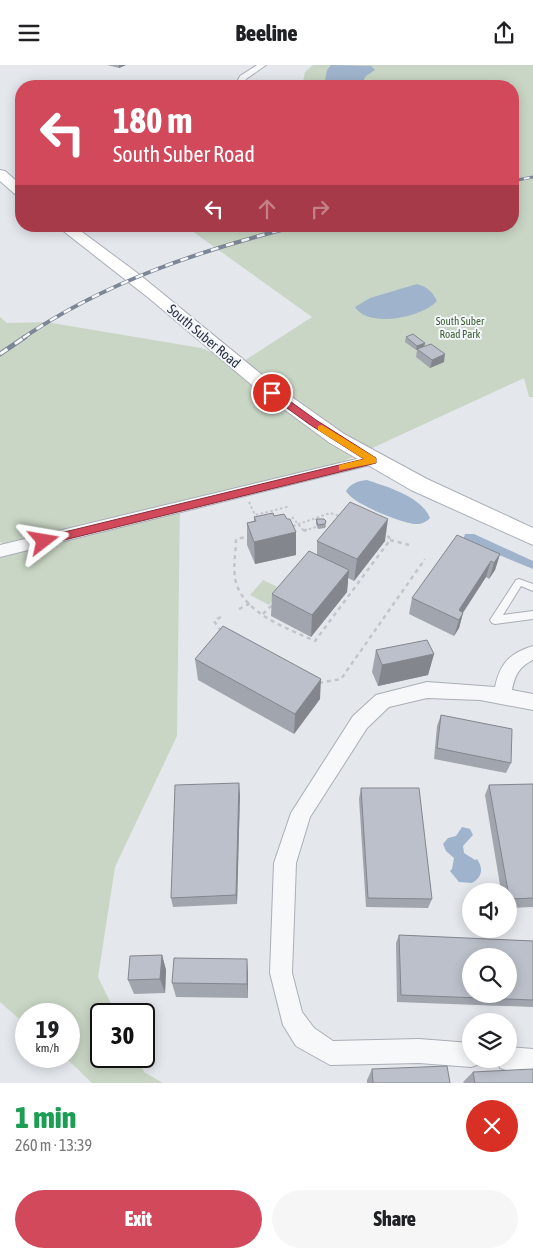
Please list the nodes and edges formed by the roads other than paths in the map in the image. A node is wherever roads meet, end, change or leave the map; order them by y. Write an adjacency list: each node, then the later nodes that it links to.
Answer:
1 (262, 65): 2 (street)
2 (242, 80)
3 (0, 174): 4 (street)
4 (15, 187)
5 (72, 232): 6 (street, South Suber Road)
6 (373, 460): 7 (street, South Suber Road); 8 (street)
7 (533, 537)
8 (0, 551)
9 (533, 588): 10 (lane)
10 (533, 615)
11 (533, 653): 12 (street)
12 (502, 696): 13 (street); 14 (street)
13 (533, 702)
14 (462, 1054)
15 (517, 1060): 16 (street)
16 (533, 1061)

